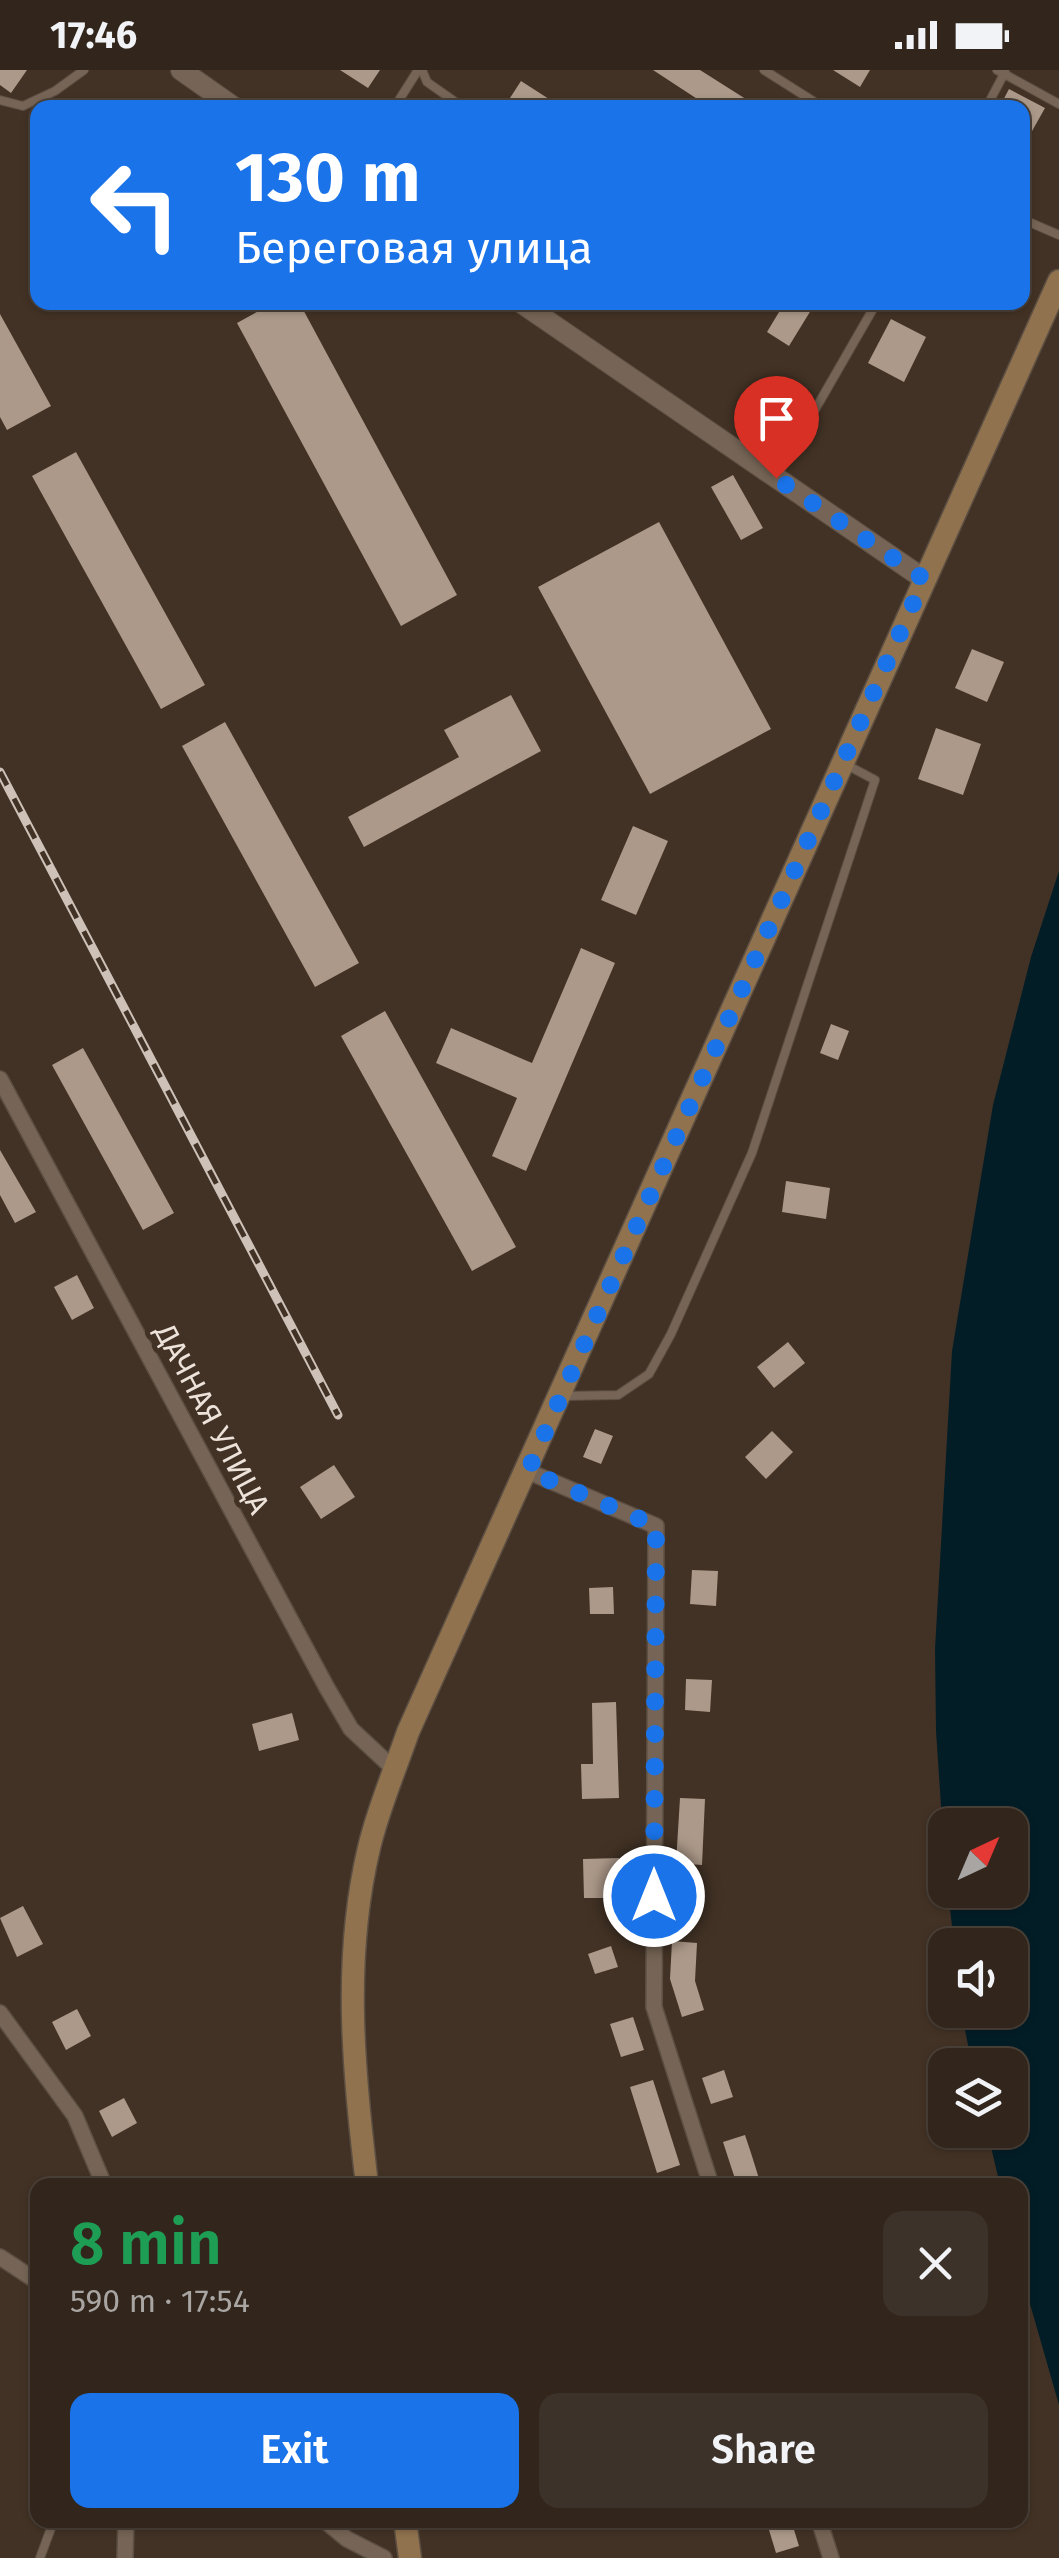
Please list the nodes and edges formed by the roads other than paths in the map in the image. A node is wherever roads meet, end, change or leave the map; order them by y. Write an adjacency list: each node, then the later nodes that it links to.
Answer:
1 (181, 70): 8 (street)
2 (420, 70): 9 (lane); 10 (lane)
3 (764, 70): 11 (lane)
4 (1003, 71): 12 (lane); 14 (lane)
5 (77, 72): 7 (lane)
6 (0, 100): 13 (lane)
7 (35, 100)
8 (224, 100)
9 (399, 100)
10 (453, 100)
11 (811, 100)
12 (990, 100)
13 (30, 102)
14 (1059, 104)
15 (1030, 223): 16 (lane)
16 (1059, 235)
17 (1059, 281): 21 (main road)
18 (536, 310): 20 (street)
19 (872, 310): 20 (lane)
20 (776, 478): 21 (street)
21 (924, 579): 22 (main road)
22 (842, 763): 24 (main road); 24 (lane)
23 (0, 1079): 26 (street, ДАЧНАЯ УЛИЦА)
24 (560, 1396): 25 (main road)
25 (528, 1471): 26 (main road); 30 (street)
26 (395, 1770): 29 (main road)
27 (0, 2012): 28 (street)
28 (101, 2178)
29 (366, 2178)
30 (709, 2178)
31 (0, 2256): 32 (street)
32 (30, 2277)
33 (51, 2528): 38 (lane)
34 (126, 2528): 39 (street)
35 (334, 2528): 40 (street)
36 (406, 2528): 41 (main road)
37 (821, 2528): 42 (street)
38 (40, 2558)
39 (125, 2558)
40 (384, 2558)
41 (410, 2558)
42 (831, 2558)

